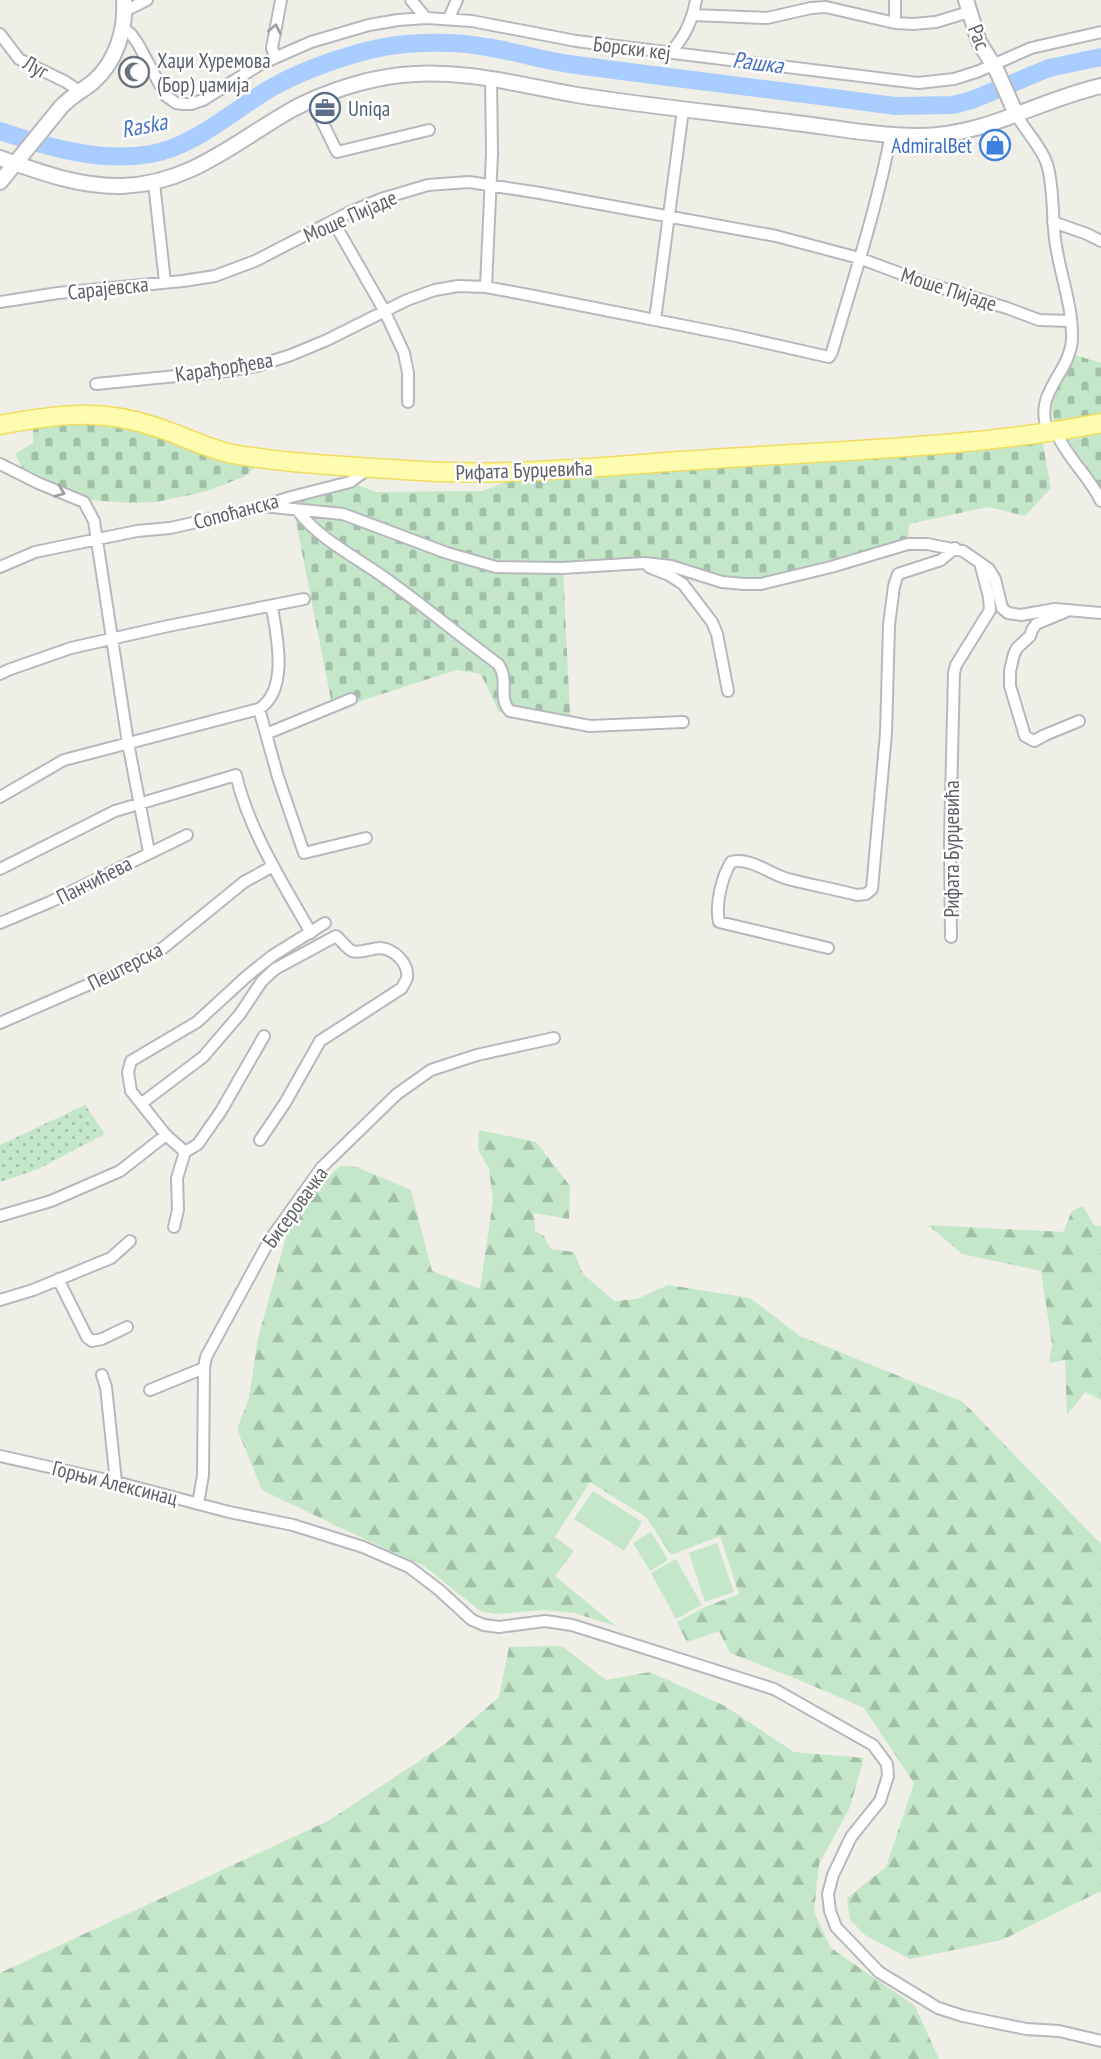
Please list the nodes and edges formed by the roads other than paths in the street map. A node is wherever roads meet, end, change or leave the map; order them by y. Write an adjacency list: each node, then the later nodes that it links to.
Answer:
1 (146, 0): 7 (street)
2 (281, 0): 17 (street, one-way to 2)
3 (411, 0): 10 (street)
4 (457, 0): 11 (street)
5 (696, 0): 9 (street)
6 (895, 0): 12 (street)
7 (124, 5): 13 (street)
8 (968, 6): 12 (street); 18 (street, Рас)
9 (693, 15): 12 (street); 16 (street)
10 (426, 18): 11 (street, Борски кеј); 17 (street, Борски кеј)
11 (449, 18): 16 (street, Борски кеј)
12 (895, 23)
13 (124, 29): 17 (street, Борски кеј); 21 (street)
14 (1101, 32): 18 (street, Борски кеј)
15 (0, 34): 21 (street, Луг)
16 (671, 52): 18 (street, Борски кеј)
17 (275, 57)
18 (995, 68): 24 (street, Рас)
19 (491, 79): 22 (street); 23 (street); 31 (street)
20 (1101, 86): 24 (street)
21 (79, 91): 28 (street)
22 (312, 101): 25 (street); 30 (street)
23 (683, 110): 26 (street); 32 (street)
24 (1015, 110): 26 (street); 34 (street)
25 (429, 130)
26 (891, 134): 36 (street)
27 (0, 158): 28 (street)
28 (20, 159): 29 (street); 30 (street)
29 (0, 182)
30 (154, 183): 38 (street)
31 (491, 184): 32 (street, Моше Пијаде); 33 (street, Моше Пијаде); 39 (street)
32 (670, 216): 36 (street, Моше Пијаде); 42 (street)
33 (333, 221): 37 (street, Моше Пијаде); 41 (street)
34 (1053, 222): 35 (street); 43 (street)
35 (1101, 241)
36 (859, 258): 42 (street, Карађорђева); 43 (street, Моше Пијаде)
37 (215, 276): 38 (street, Сарајевска)
38 (165, 282): 40 (street, Сарајевска)
39 (486, 287): 41 (street, Карађорђева); 42 (street, Карађорђева)
40 (0, 302)
41 (384, 310): 44 (street, Карађорђева); 45 (street)
42 (655, 320)
43 (1071, 321): 48 (street)
44 (96, 384)
45 (408, 402)
46 (1101, 423): 48 (main road, Рифата Бурџевића)
47 (0, 425): 50 (main road, Рифата Бурџевића)
48 (1052, 433): 50 (main road, Рифата Бурџевића); 51 (street)
49 (0, 464): 54 (street, one-way to 54)
50 (370, 468): 52 (street, Сопоћанска)
51 (1101, 501)
52 (262, 506): 53 (street); 54 (street, Сопоћанска)
53 (298, 511): 56 (street); 69 (street)
54 (97, 540): 58 (street, Сопоћанска); 63 (street)
55 (955, 548): 56 (street); 57 (street); 83 (street)
56 (644, 563): 65 (street)
57 (980, 563): 61 (street); 82 (street, Рифата Бурџевића)
58 (0, 567)
59 (304, 599): 60 (street)
60 (272, 607): 63 (street); 67 (street)
61 (1068, 610): 62 (street); 68 (street)
62 (1101, 613)
63 (112, 639): 64 (street); 71 (street)
64 (0, 674)
65 (728, 691)
66 (351, 699): 70 (street)
67 (258, 709): 70 (street); 71 (street)
68 (1079, 721)
69 (683, 722)
70 (266, 734): 75 (street)
71 (128, 743): 72 (street); 73 (street)
72 (0, 797)
73 (139, 803): 76 (street); 77 (street); 78 (street)
74 (187, 835): 76 (street, Панчићева)
75 (366, 838)
76 (149, 852): 79 (street, Панчићева)
77 (273, 866): 81 (street); 84 (street, Пештерска)
78 (0, 869)
79 (0, 923)
80 (325, 923): 81 (street)
81 (311, 933): 87 (street)
82 (951, 937)
83 (828, 948)
84 (0, 1023)
85 (264, 1037): 90 (street)
86 (554, 1038): 97 (street, Бисеровачка)
87 (142, 1103): 88 (street); 89 (street)
88 (166, 1135): 90 (street); 91 (street)
89 (260, 1140)
90 (185, 1152): 92 (street)
91 (0, 1216)
92 (174, 1227)
93 (130, 1241): 94 (street)
94 (58, 1279): 95 (street); 96 (street)
95 (0, 1300)
96 (127, 1326)
97 (204, 1368): 99 (street); 102 (street, Бисеровачка)
98 (102, 1376): 101 (street)
99 (150, 1390)
100 (0, 1456): 101 (street, Горњи Алексинац)
101 (116, 1482): 102 (street, Горњи Алексинац)
102 (198, 1504): 103 (street, Горњи Алексинац)
103 (1101, 2041)

